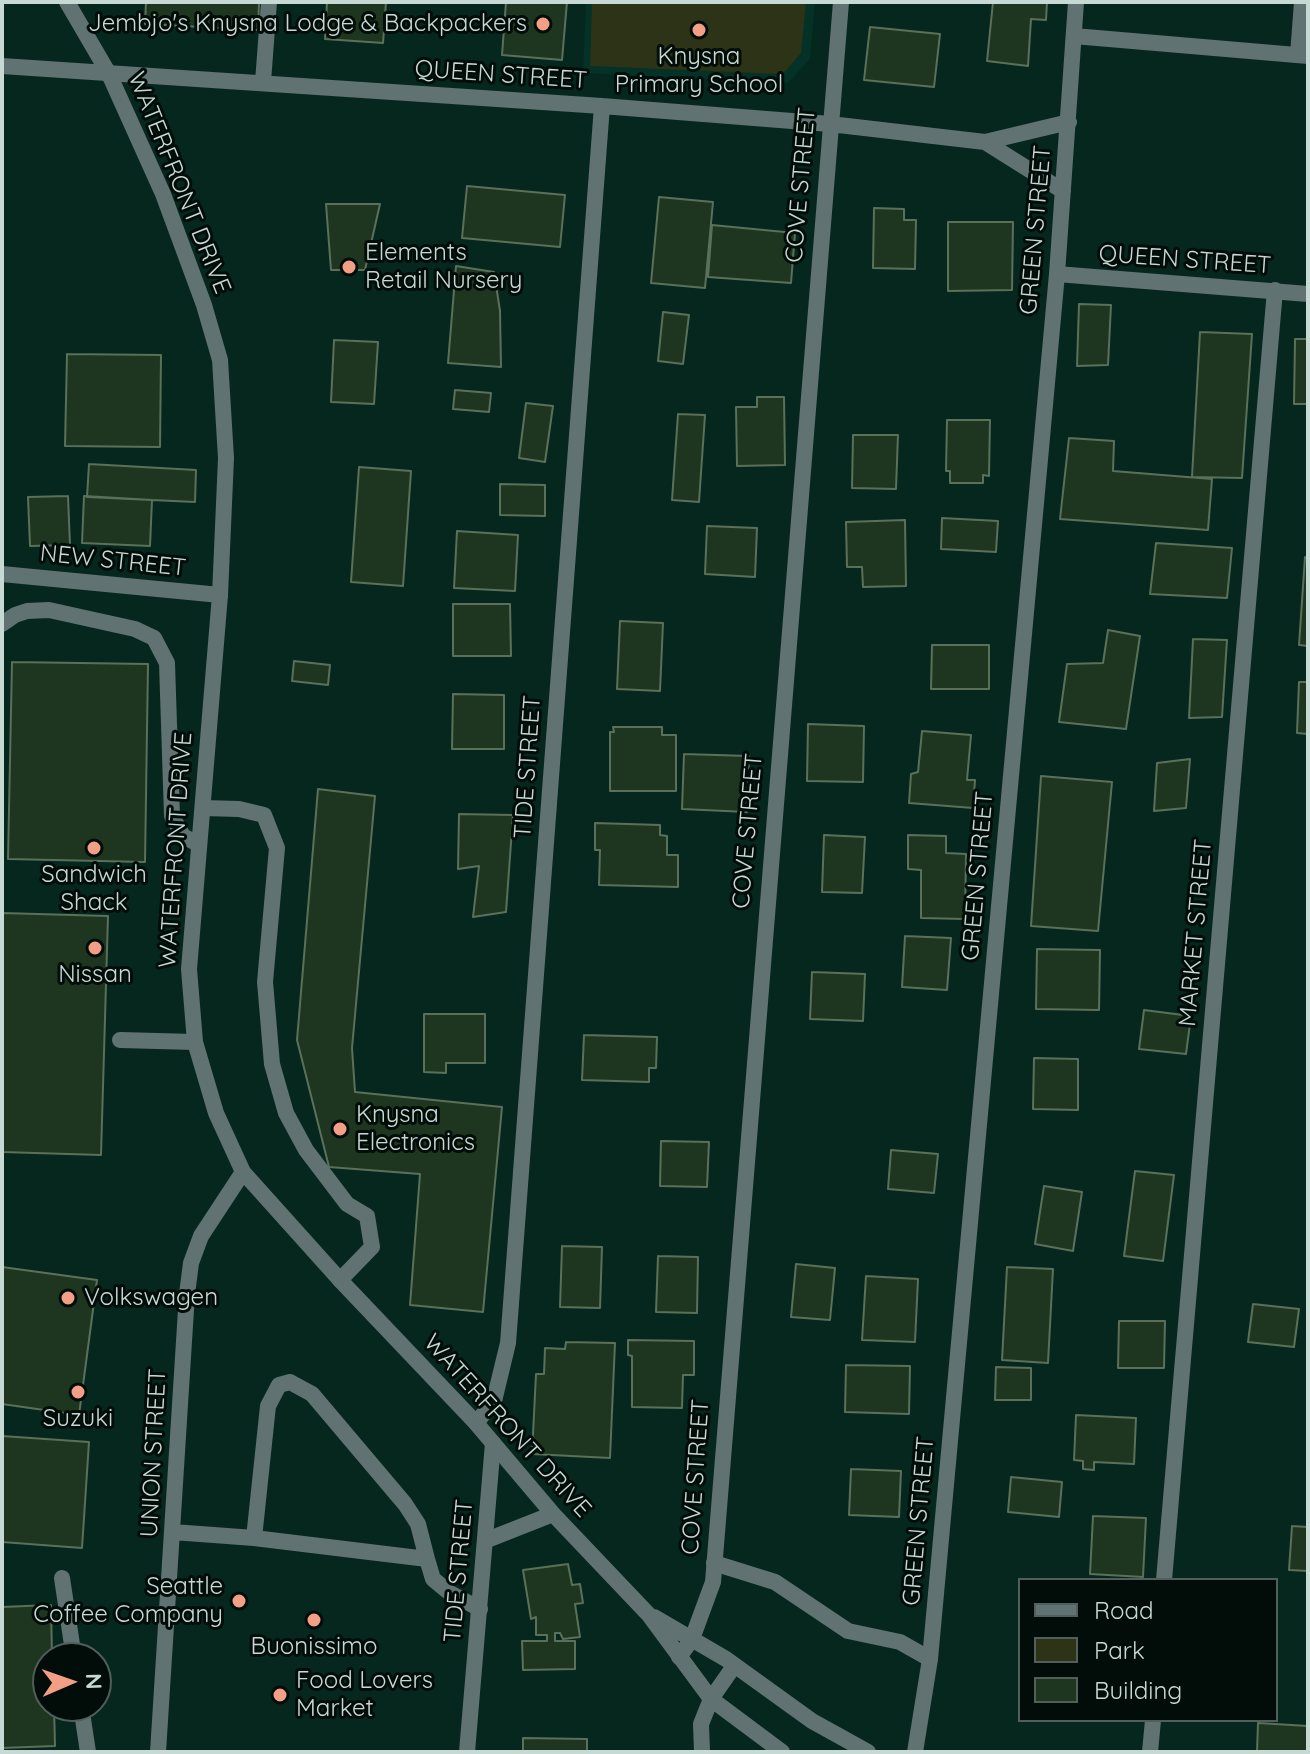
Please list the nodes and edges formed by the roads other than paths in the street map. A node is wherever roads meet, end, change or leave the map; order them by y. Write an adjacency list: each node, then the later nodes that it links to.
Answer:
1 (67, 2): 9 (street, WATERFRONT DRIVE)
2 (269, 2): 10 (street)
3 (841, 2): 13 (street, COVE STREET)
4 (1076, 2): 6 (street, GREEN STREET)
5 (1302, 2): 7 (street)
6 (1074, 36): 7 (street); 12 (street, GREEN STREET)
7 (1303, 55)
8 (2, 66): 9 (street, QUEEN STREET)
9 (109, 74): 10 (street, QUEEN STREET); 20 (street, WATERFRONT DRIVE)
10 (263, 82): 11 (street, QUEEN STREET)
11 (602, 106): 13 (street, QUEEN STREET); 28 (street, TIDE STREET)
12 (1069, 122): 14 (street, QUEEN STREET); 15 (street, GREEN STREET)
13 (830, 124): 14 (street, QUEEN STREET); 35 (street, COVE STREET)
14 (985, 142): 15 (street, QUEEN STREET)
15 (1063, 191): 16 (street, GREEN STREET)
16 (1057, 274): 17 (street, QUEEN STREET); 43 (street, GREEN STREET)
17 (1275, 290): 18 (street, QUEEN STREET); 37 (street, MARKET STREET)
18 (1308, 294)
19 (2, 574): 20 (street, NEW STREET)
20 (220, 595): 22 (street, WATERFRONT DRIVE)
21 (2, 624): 23 (street)
22 (203, 808): 23 (street, WATERFRONT DRIVE); 27 (street)
23 (198, 844): 25 (street, WATERFRONT DRIVE)
24 (120, 1040): 25 (street)
25 (195, 1042): 26 (street, WATERFRONT DRIVE)
26 (243, 1172): 27 (street, WATERFRONT DRIVE); 31 (street, UNION STREET)
27 (340, 1280): 28 (street, WATERFRONT DRIVE)
28 (476, 1423): 29 (street, WATERFRONT DRIVE)
29 (493, 1443): 30 (street, WATERFRONT DRIVE); 33 (street, TIDE STREET)
30 (553, 1514): 33 (street); 39 (street, WATERFRONT DRIVE)
31 (173, 1532): 32 (street); 49 (street, UNION STREET)
32 (254, 1538): 34 (street); 34 (street)
33 (487, 1540): 38 (street, TIDE STREET)
34 (427, 1559): 38 (street)
35 (714, 1563): 40 (street, COVE STREET); 43 (street)
36 (62, 1578): 41 (street)
37 (1164, 1578)
38 (480, 1609): 50 (street, TIDE STREET)
39 (649, 1615): 40 (street, WATERFRONT DRIVE); 42 (street, WATERFRONT DRIVE)
40 (692, 1639): 42 (street, COVE STREET); 44 (street, WATERFRONT DRIVE)
41 (72, 1642)
42 (679, 1657): 45 (street, WATERFRONT DRIVE)
43 (930, 1659): 54 (street, GREEN STREET)
44 (734, 1666): 45 (street); 53 (street, WATERFRONT DRIVE)
45 (711, 1699): 51 (street); 52 (street, WATERFRONT DRIVE)
46 (83, 1722): 48 (street)
47 (1153, 1722): 55 (street)
48 (88, 1752)
49 (158, 1752)
50 (467, 1752)
51 (702, 1752)
52 (782, 1752)
53 (868, 1752)
54 (915, 1752)
55 (1150, 1752)

